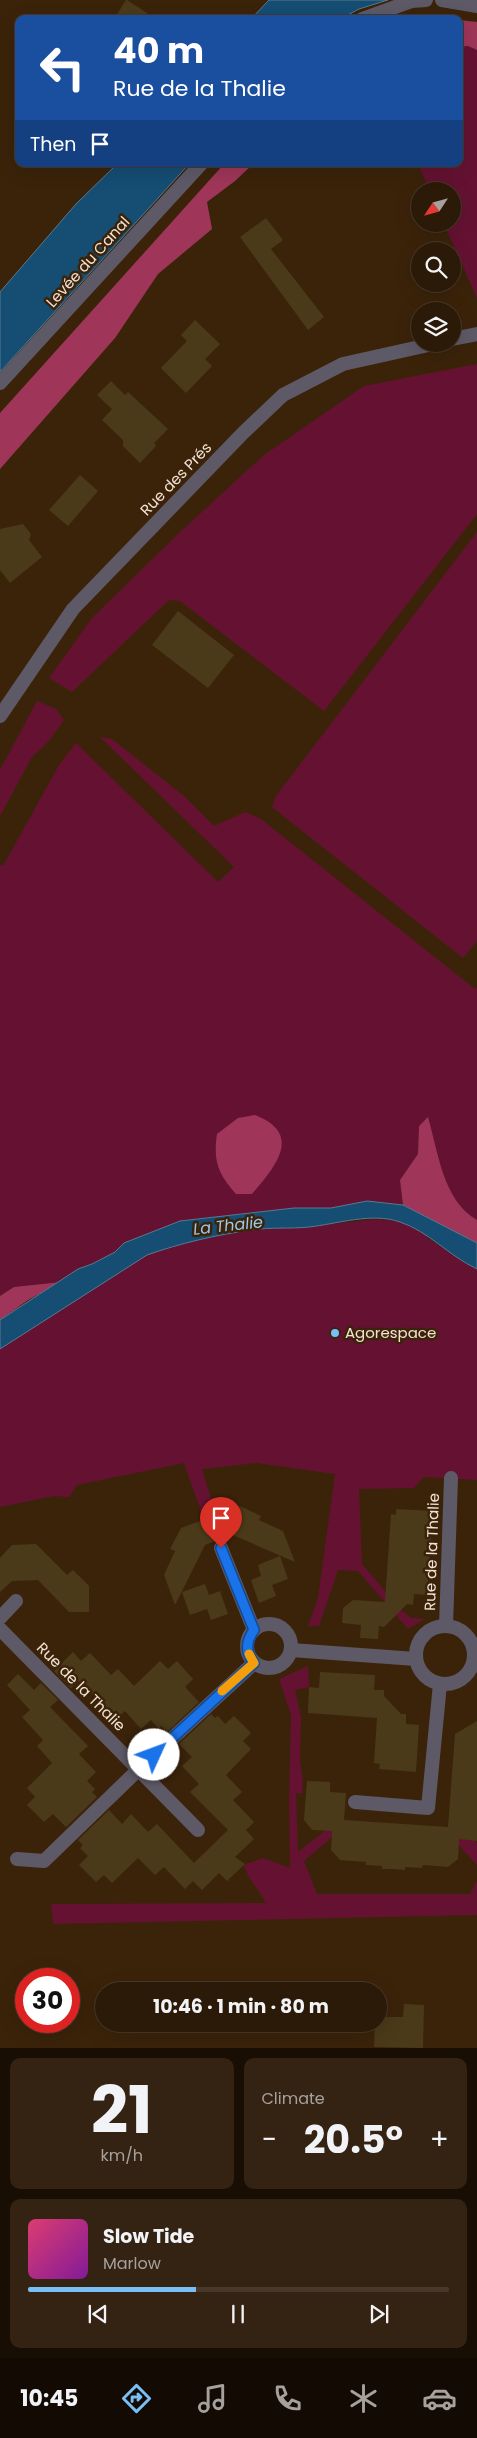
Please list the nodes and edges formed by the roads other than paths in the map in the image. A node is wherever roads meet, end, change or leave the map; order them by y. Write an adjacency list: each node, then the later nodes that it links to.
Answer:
1 (426, 0): 4 (street)
2 (442, 0): 3 (street)
3 (477, 6)
4 (373, 15)
5 (198, 167): 9 (street, Levée du Canal)
6 (477, 334): 7 (street)
7 (461, 338)
8 (411, 349): 10 (street, Rue des Prés)
9 (0, 383)
10 (0, 716)
11 (450, 1478): 15 (street, Rue de la Thalie)
12 (221, 1548): 17 (street)
13 (16, 1601): 14 (street)
14 (0, 1618)
15 (446, 1626): 19 (street, Rue de la Thalie); 20 (street, Rue de la Thalie)
16 (0, 1629): 23 (street, Rue de la Thalie)
17 (254, 1630): 18 (street); 21 (street)
18 (291, 1650): 19 (street); 21 (street)
19 (416, 1659): 22 (street)
20 (475, 1661): 22 (street, Rue de la Thalie)
21 (254, 1663): 23 (street)
22 (440, 1684): 24 (street)
23 (139, 1768): 25 (street, Rue de la Thalie); 26 (street)
24 (355, 1802)
25 (198, 1830)
26 (17, 1859)

